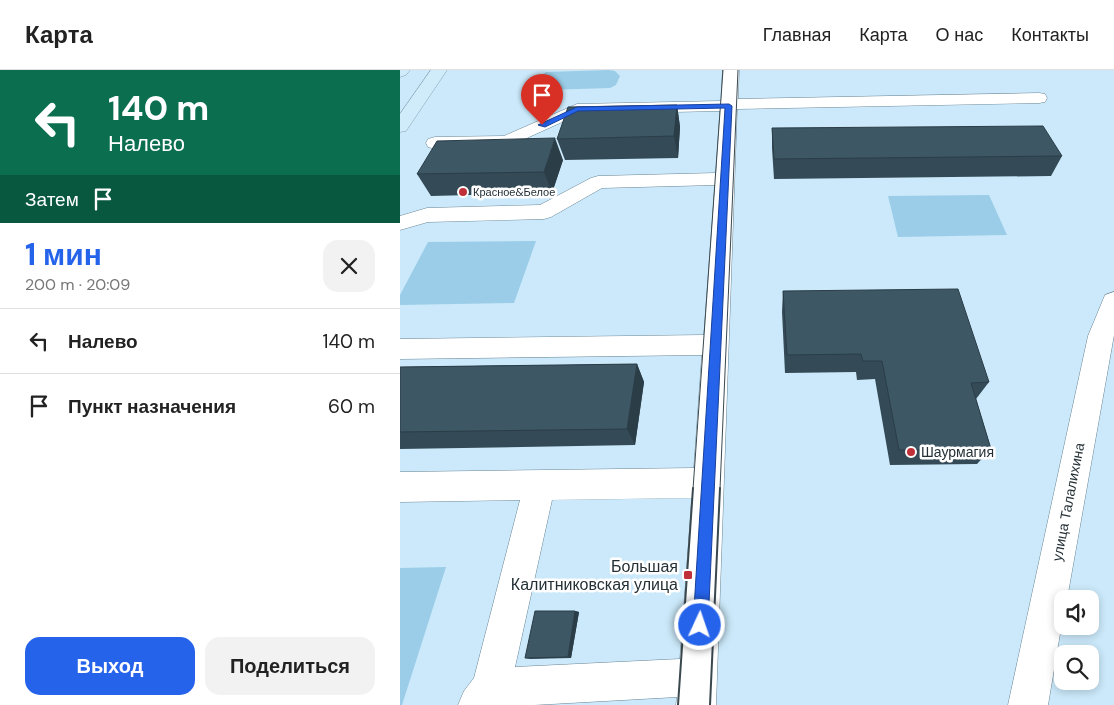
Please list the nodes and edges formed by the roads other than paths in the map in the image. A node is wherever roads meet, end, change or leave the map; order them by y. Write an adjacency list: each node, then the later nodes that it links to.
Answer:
1 (439, 70): 5 (main road)
2 (731, 70): 4 (street)
3 (1039, 98): 4 (street)
4 (729, 105): 6 (street); 7 (street)
5 (400, 127)
6 (435, 143)
7 (725, 179): 8 (street); 10 (street)
8 (400, 223)
9 (1114, 301): 17 (street, улица Талалихина)
10 (715, 345): 11 (street); 12 (street)
11 (400, 349)
12 (708, 482): 13 (street); 15 (street)
13 (540, 485): 14 (street); 16 (street)
14 (400, 487)
15 (697, 691): 16 (street)
16 (485, 696)
17 (1028, 705)

